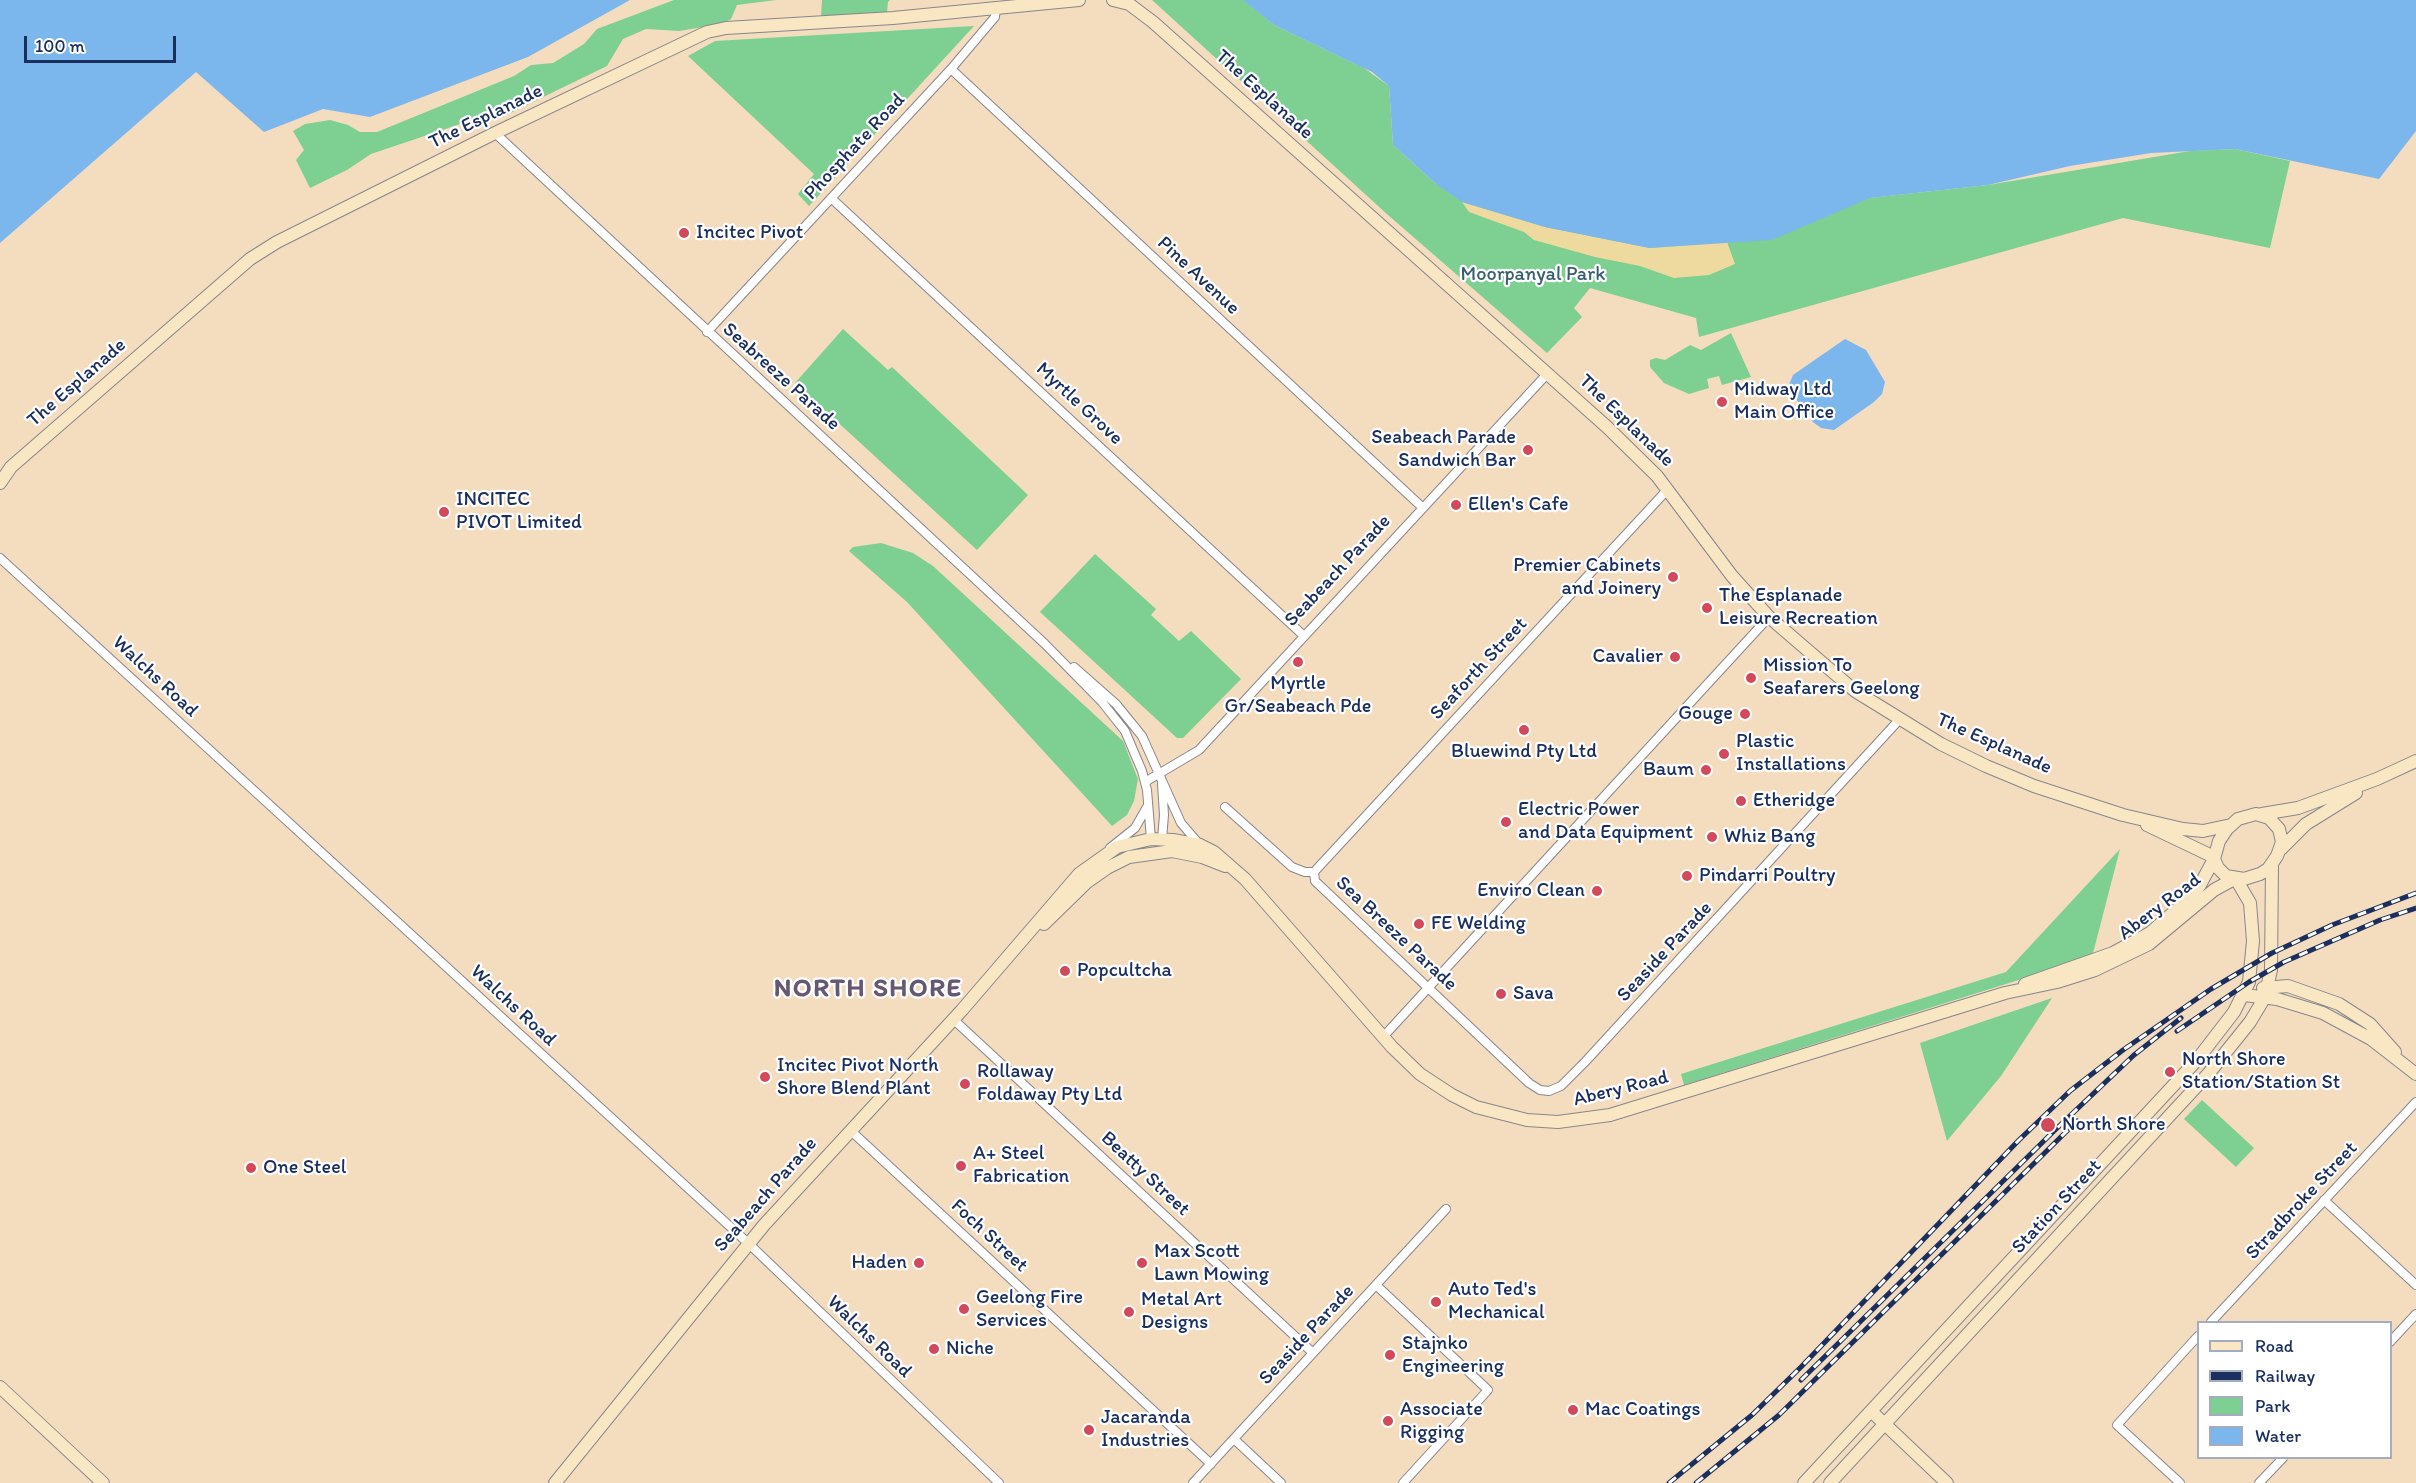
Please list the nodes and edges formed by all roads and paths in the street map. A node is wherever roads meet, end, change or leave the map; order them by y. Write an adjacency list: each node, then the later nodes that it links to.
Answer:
1 (1079, 0): 3 (main road, The Esplanade)
2 (1113, 0): 8 (main road, The Esplanade)
3 (996, 8): 4 (street, Phosphate Road); 5 (main road, The Esplanade)
4 (951, 69): 6 (street, Phosphate Road); 11 (street, Pine Avenue)
5 (495, 134): 7 (street, Seabreeze Parade); 9 (main road, The Esplanade)
6 (831, 198): 7 (street, Phosphate Road); 14 (street, Myrtle Grove)
7 (707, 332): 15 (street, Seabreeze Parade)
8 (1548, 373): 10 (main road, The Esplanade); 11 (street, Seabeach Parade)
9 (0, 483)
10 (1668, 489): 13 (main road, The Esplanade); 33 (street, Seaforth Street)
11 (1423, 508): 14 (street, Seabeach Parade)
12 (0, 558): 49 (street, Walchs Road)
13 (1769, 617): 16 (main road, The Esplanade); 37 (street)
14 (1305, 636): 18 (street, Seabeach Parade)
15 (1045, 644): 18 (street, Seabreeze Parade); 20 (street, Seabreeze Parade)
16 (1899, 720): 24 (main road, The Esplanade); 44 (street, Seaside Parade)
17 (2416, 761): 19 (main road)
18 (1161, 774): 20 (street, Seabeach Parade); 26 (street, Seabreeze Parade); 27 (street, Seabreeze Parade)
19 (2377, 779): 23 (main road); 28 (main road)
20 (1145, 782): 21 (street, Seabreeze Parade)
21 (1148, 800): 26 (street, Seabreeze Parade); 31 (street)
22 (1225, 807): 33 (street, Sea Breeze Parade)
23 (2262, 814): 25 (main road); 28 (main road)
24 (2135, 819): 25 (main road, The Esplanade); 30 (main road, The Esplanade)
25 (2231, 825): 30 (main road)
26 (1157, 839): 27 (main road, Abery Road); 29 (main road); 31 (main road, Seabeach Parade)
27 (1200, 845): 34 (main road, Abery Road)
28 (2281, 849): 32 (main road)
29 (1156, 852): 34 (main road, Seabeach Parade); 36 (main road, Seabeach Parade)
30 (2214, 858): 35 (main road); 39 (main road, Abery Road)
31 (1096, 859): 36 (main road, Seabeach Parade)
32 (2272, 865): 35 (main road); 38 (main road, Station Street)
33 (1314, 872): 37 (street, Sea Breeze Parade)
34 (1245, 879): 42 (main road, Abery Road)
35 (2235, 879): 39 (main road, Abery Road); 40 (main road, Station Street)
36 (1020, 944): 41 (main road, Seabeach Parade)
37 (1428, 987): 42 (street); 44 (street, Sea Breeze Parade)
38 (2266, 992): 40 (main road); 43 (main road); 59 (main road, Station Street)
39 (2005, 993): 42 (main road, Abery Road)
40 (2244, 995): 58 (main road, Station Street)
41 (953, 1019): 46 (main road, Seabeach Parade); 56 (street, Beatty Street)
42 (1383, 1037)
43 (2416, 1074)
44 (1545, 1091)
45 (2416, 1102): 47 (street, Stradbroke Street)
46 (850, 1130): 49 (main road, Seabeach Parade); 62 (street, Foch Street)
47 (2324, 1200): 51 (street); 53 (street, Stradbroke Street)
48 (1446, 1209): 50 (street, Seaside Parade)
49 (748, 1243): 64 (main road, Seabeach Parade); 65 (street, Walchs Road)
50 (1376, 1285): 56 (street, Seaside Parade); 68 (street)
51 (2416, 1285)
52 (2416, 1314): 55 (street)
53 (2213, 1321)
54 (2197, 1338): 72 (street)
55 (2392, 1341)
56 (1313, 1353): 60 (street, Seaside Parade)
57 (0, 1387): 63 (main road)
58 (1871, 1411): 59 (main road); 69 (main road, Station Street)
59 (1884, 1424): 70 (main road, Station Street); 71 (main road)
60 (1234, 1439): 62 (street, Seaside Parade); 67 (street)
61 (2282, 1459): 73 (street)
62 (1211, 1464): 66 (street, Seaside Parade)
63 (103, 1483)
64 (555, 1483)
65 (999, 1483)
66 (1193, 1483)
67 (1281, 1483)
68 (1404, 1483)
69 (1804, 1483)
70 (1830, 1483)
71 (1947, 1483)
72 (2180, 1483)
73 (2259, 1483)

